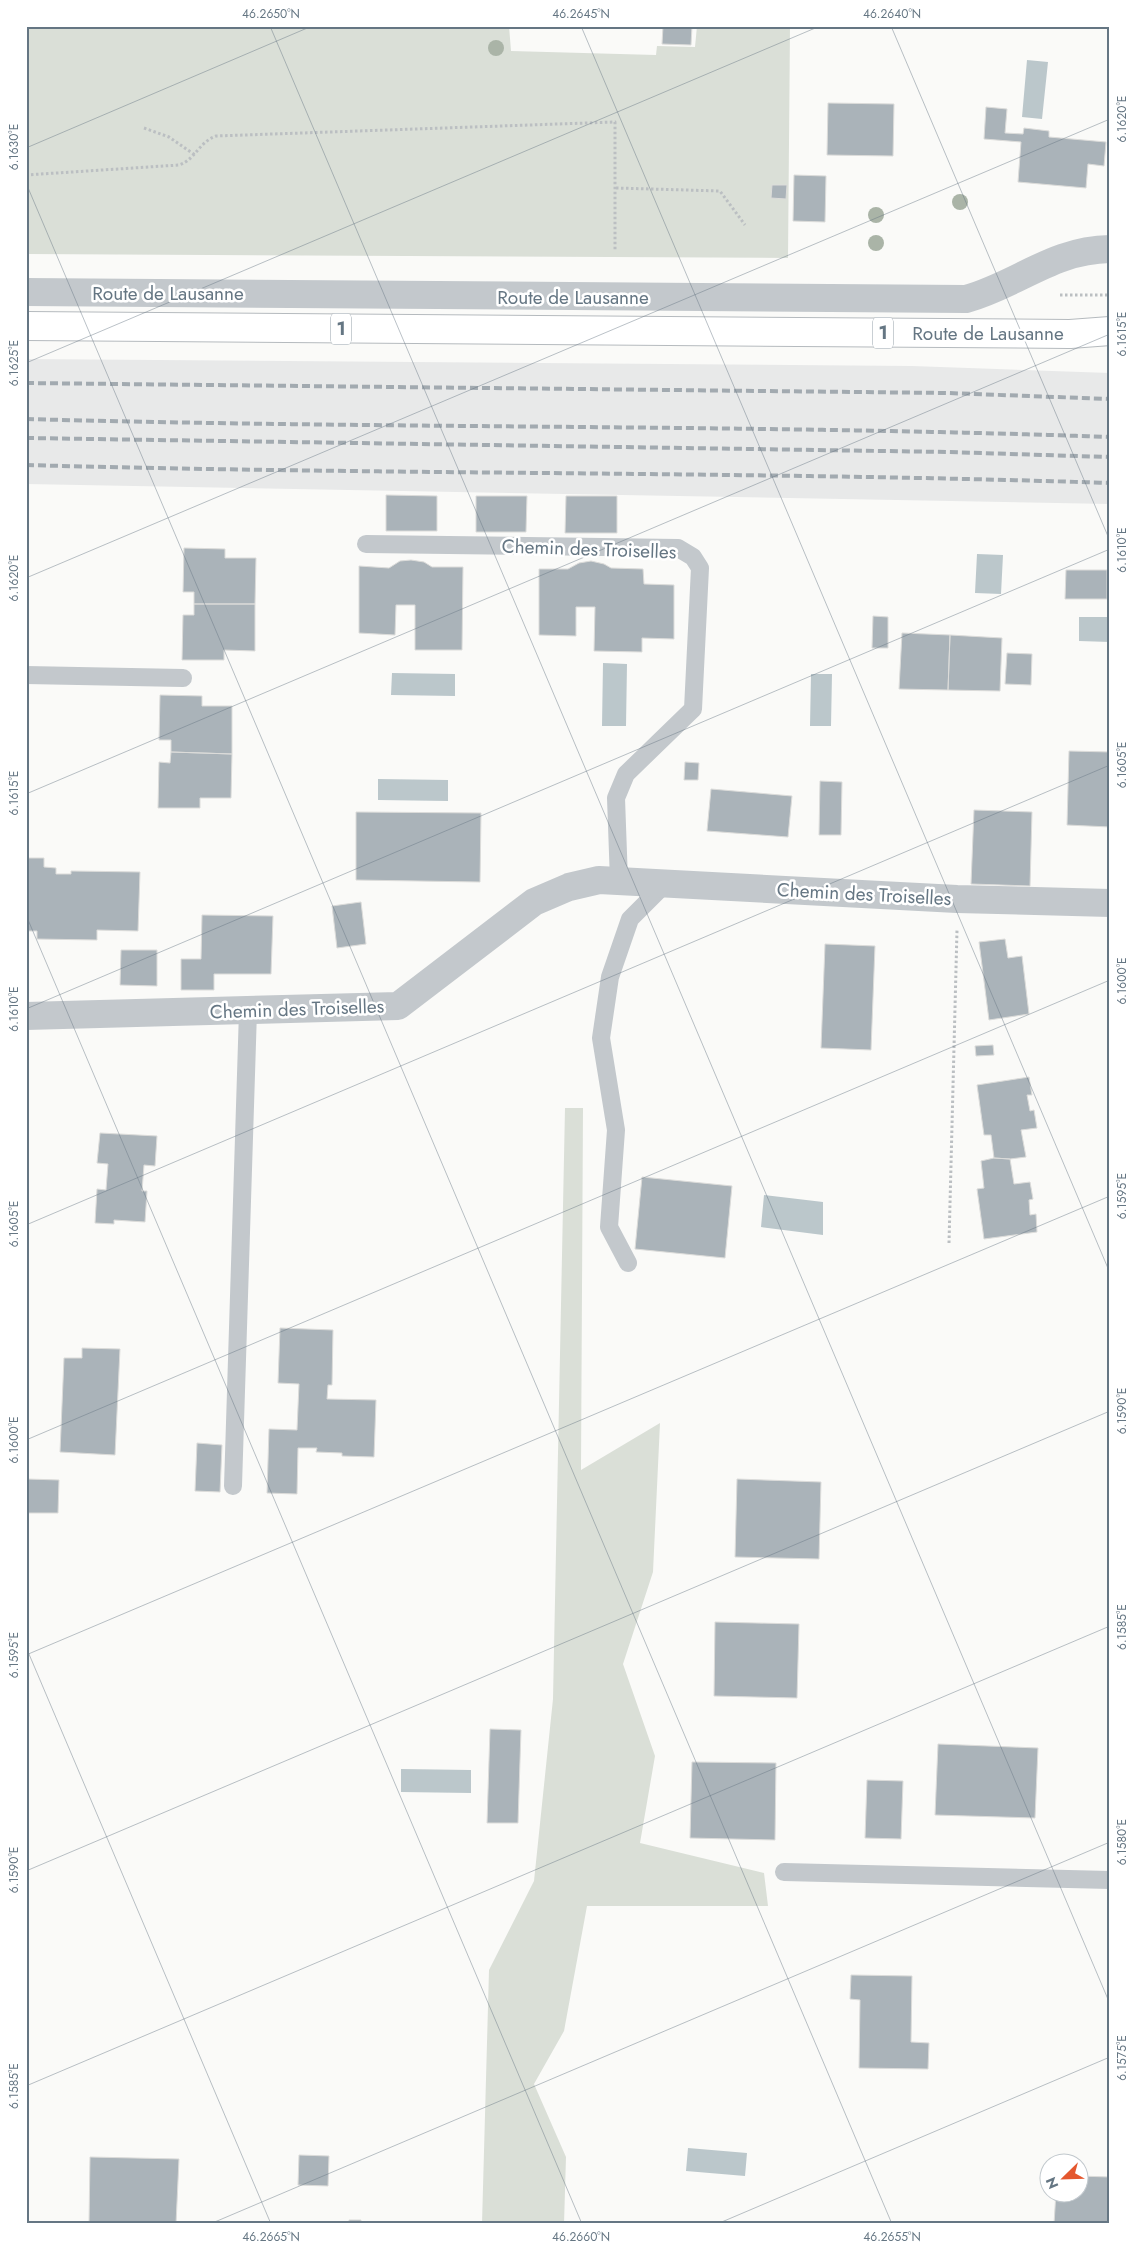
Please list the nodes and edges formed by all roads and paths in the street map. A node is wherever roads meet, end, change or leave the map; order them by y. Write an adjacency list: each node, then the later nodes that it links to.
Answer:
1 (144, 128): 2 (path)
2 (195, 154): 3 (path); 4 (path)
3 (26, 175)
4 (616, 188): 5 (path); 7 (path)
5 (745, 225)
6 (1110, 249): 8 (street, Route de Lausanne)
7 (615, 250)
8 (26, 292)
9 (26, 326): 10 (main road, Route de Lausanne / 1)
10 (1110, 331)
11 (366, 544): 14 (lane, Chemin des Troiselles)
12 (26, 675): 13 (lane)
13 (183, 678)
14 (619, 881): 15 (street, Chemin des Troiselles); 18 (street, Chemin des Troiselles)
15 (665, 884): 16 (street, Chemin des Troiselles); 21 (lane)
16 (958, 899): 17 (street, Chemin des Troiselles); 20 (path)
17 (1110, 903)
18 (248, 1010): 19 (street, Chemin des Troiselles); 22 (lane)
19 (26, 1016)
20 (949, 1243)
21 (628, 1263)
22 (233, 1486)
23 (784, 1872): 24 (lane)
24 (1110, 1880)

